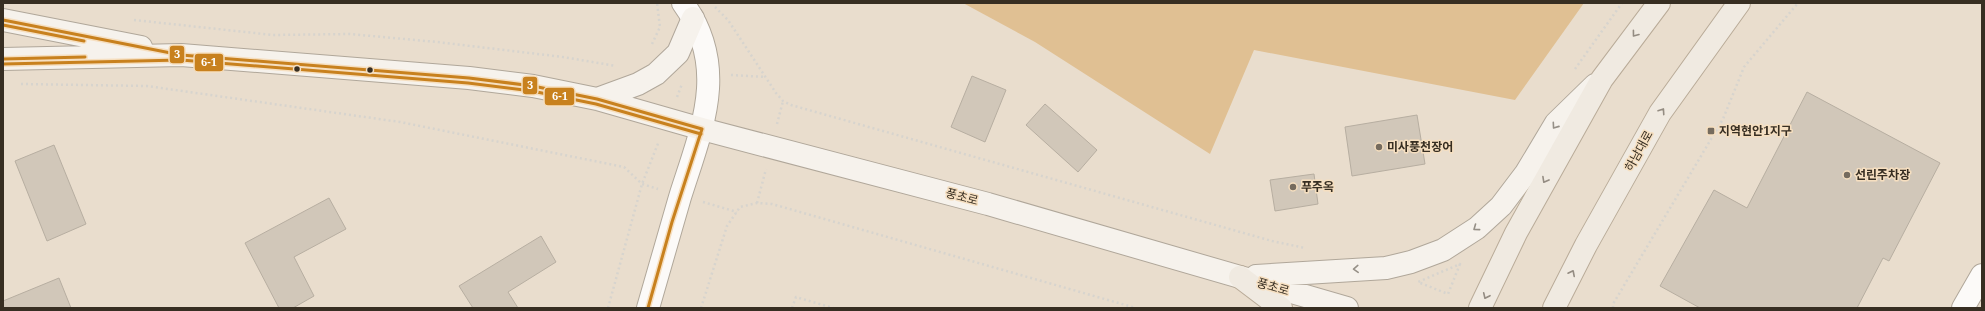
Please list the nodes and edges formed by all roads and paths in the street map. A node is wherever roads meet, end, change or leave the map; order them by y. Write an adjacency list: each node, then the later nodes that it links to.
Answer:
1 (657, 3): 9 (path)
2 (711, 3): 17 (path)
3 (1658, 3): 13 (main road, one-way to 13)
4 (1739, 3): 30 (main road, 하남대로, one-way to 4)
5 (1798, 3): 31 (path)
6 (688, 10): 15 (main road); 16 (street)
7 (131, 19): 12 (path)
8 (3, 20): 10 (main road)
9 (651, 46)
10 (181, 55): 11 (main road); 15 (main road, 풍초로)
11 (3, 59)
12 (617, 66)
13 (1602, 78): 20 (main road, one-way to 20); 29 (main road, one-way to 29)
14 (19, 84): 21 (path)
15 (597, 99): 16 (main road, 풍초로)
16 (702, 129): 20 (main road, 풍초로); 22 (street)
17 (1308, 248)
18 (1460, 264): 18 (path)
19 (1982, 275): 32 (street)
20 (1240, 277): 27 (main road); 28 (main road, 풍초로)
21 (608, 308)
22 (648, 308)
23 (701, 308): 26 (path)
24 (792, 308): 25 (path)
25 (833, 308)
26 (1136, 308)
27 (1281, 308)
28 (1347, 308)
29 (1480, 308)
30 (1554, 308)
31 (1613, 308)
32 (1963, 308)

